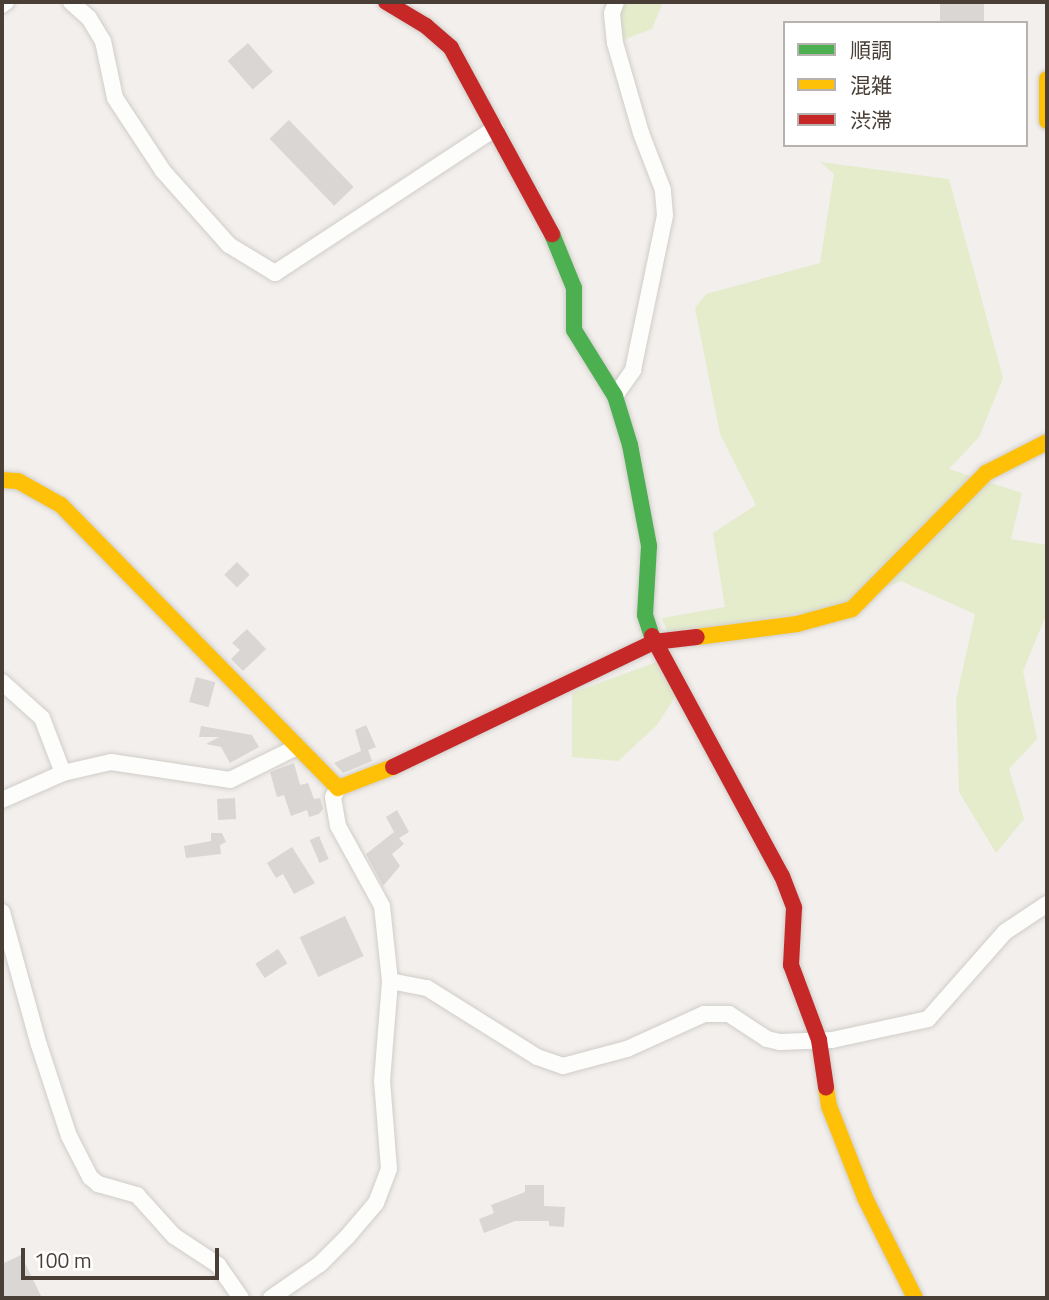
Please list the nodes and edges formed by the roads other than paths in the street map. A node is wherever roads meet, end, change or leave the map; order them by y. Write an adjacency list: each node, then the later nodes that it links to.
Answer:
1 (6, 2): 5 (street)
2 (71, 2): 8 (street)
3 (386, 2): 8 (street)
4 (616, 2): 9 (street)
5 (2, 5)
6 (1047, 79): 7 (street)
7 (1047, 121)
8 (496, 128): 9 (street)
9 (615, 396): 12 (street)
10 (1047, 442): 12 (street)
11 (2, 480): 14 (street)
12 (653, 642): 16 (street); 21 (street)
13 (2, 682): 15 (street)
14 (297, 747): 15 (street); 16 (street)
15 (63, 773): 17 (street)
16 (338, 788): 20 (street)
17 (2, 800)
18 (1047, 904): 21 (street)
19 (2, 912): 22 (street)
20 (390, 981): 21 (street); 23 (street)
21 (819, 1040): 24 (street)
22 (241, 1298)
23 (271, 1298)
24 (915, 1298)

